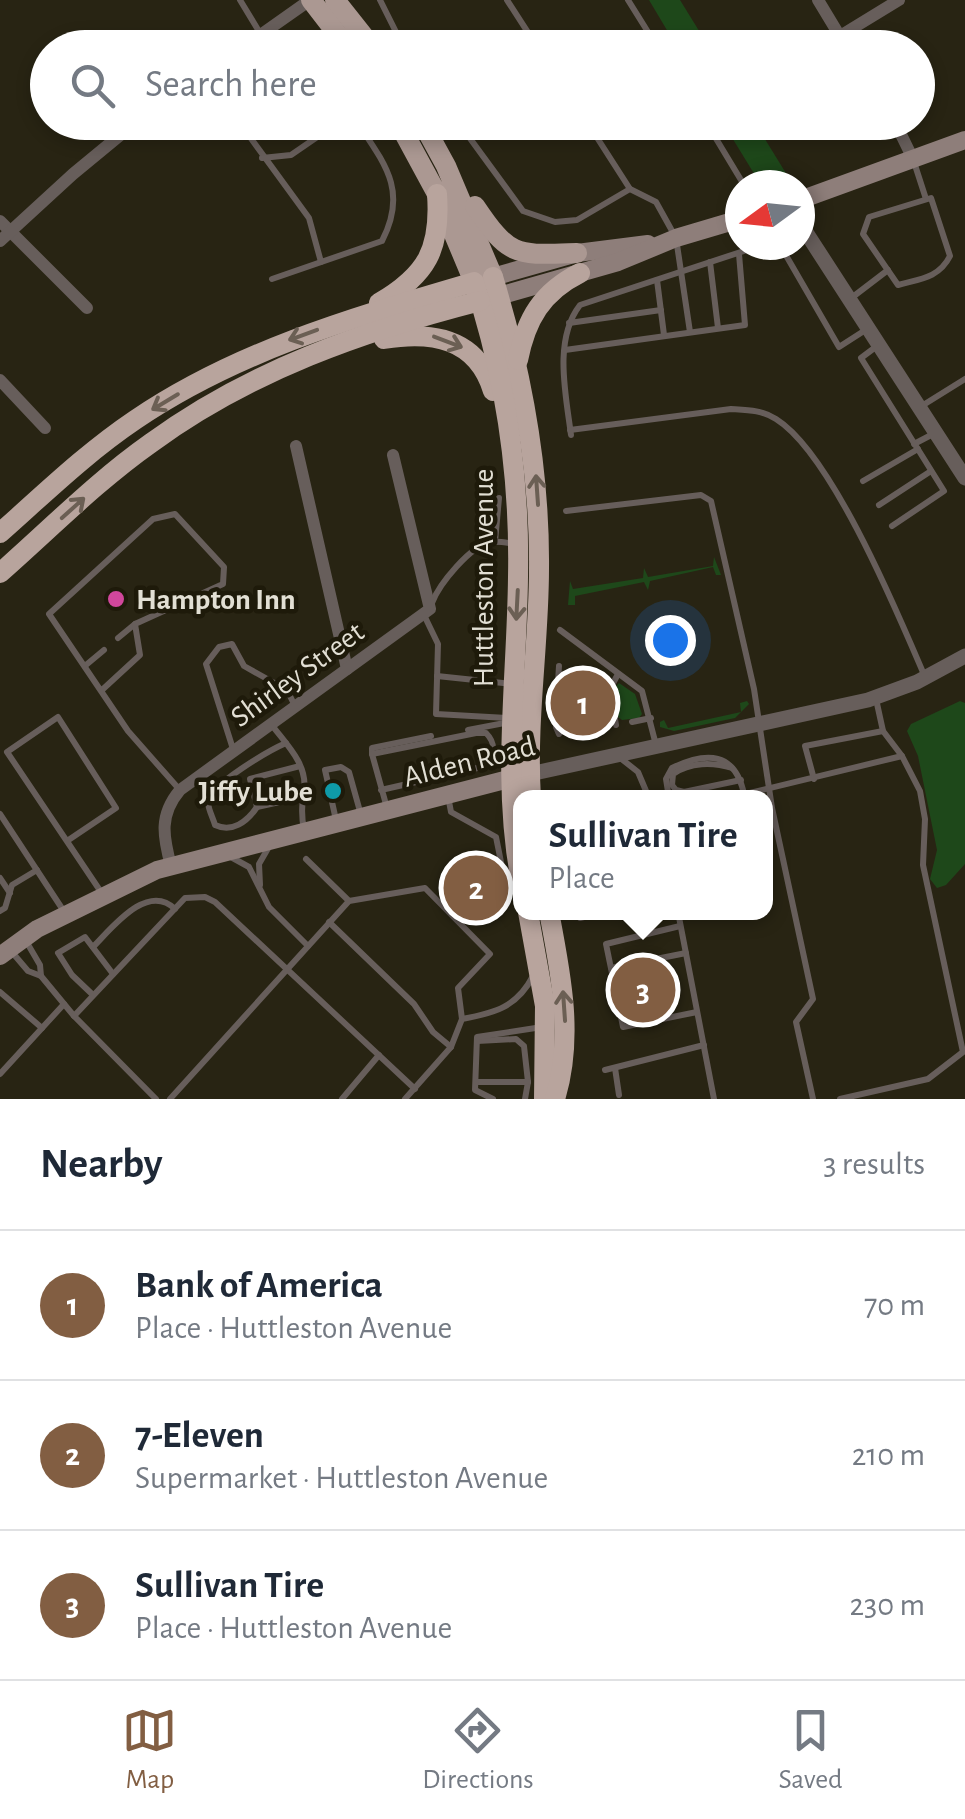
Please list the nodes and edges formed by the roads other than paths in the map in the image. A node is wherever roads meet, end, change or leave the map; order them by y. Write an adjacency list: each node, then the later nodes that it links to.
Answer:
1 (240, 0): 9 (lane)
2 (310, 0): 10 (street); 11 (main road)
3 (335, 0): 12 (main road)
4 (380, 0): 13 (lane)
5 (506, 0): 14 (lane)
6 (628, 0): 15 (lane)
7 (818, 0): 16 (street)
8 (898, 0): 17 (street)
9 (259, 30)
10 (267, 30)
11 (334, 30)
12 (359, 30)
13 (395, 30)
14 (526, 30)
15 (647, 30)
16 (837, 30)
17 (859, 30)
18 (114, 140): 38 (street)
19 (250, 140): 29 (lane)
20 (313, 140): 29 (lane)
21 (368, 140): 44 (lane)
22 (408, 140): 34 (main road, Huttleston Avenue)
23 (432, 140): 31 (main road, Huttleston Avenue)
24 (471, 140): 33 (lane)
25 (599, 140): 33 (lane)
26 (717, 140): 32 (lane)
27 (904, 140): 30 (street)
28 (965, 140): 30 (main road)
29 (262, 158): 44 (lane)
30 (913, 159): 35 (main road); 36 (lane)
31 (446, 166): 46 (main road); 51 (main road, Huttleston Avenue)
32 (735, 170)
33 (630, 189): 39 (lane)
34 (436, 194): 51 (main road, Huttleston Avenue); 55 (highway)
35 (815, 195)
36 (926, 199): 47 (lane); 47 (lane)
37 (725, 223): 39 (main road)
38 (3, 231): 53 (street)
39 (669, 240): 46 (main road); 48 (lane)
40 (815, 247): 52 (street)
41 (725, 257): 45 (lane)
42 (739, 260): 57 (lane)
43 (789, 260): 58 (lane)
44 (321, 262): 49 (lane)
45 (710, 262): 48 (lane); 57 (lane)
46 (578, 263): 51 (main road); 64 (highway)
47 (888, 270): 52 (lane)
48 (683, 271): 50 (lane); 59 (lane)
49 (272, 279)
50 (657, 280): 54 (lane); 56 (lane)
51 (486, 289): 55 (highway); 62 (highway); 64 (highway, Huttleston Avenue); 73 (highway, Huttleston Avenue)
52 (849, 300): 58 (street)
53 (87, 308)
54 (661, 310): 56 (lane); 60 (lane)
55 (355, 317): 81 (highway, one-way to 81)
56 (569, 323): 63 (lane)
57 (718, 328): 59 (lane)
58 (868, 328): 61 (street)
59 (690, 332): 60 (lane)
60 (664, 335): 63 (lane)
61 (878, 345): 67 (street); 71 (lane)
62 (318, 350): 73 (highway, one-way to 73); 84 (highway, one-way to 62)
63 (565, 350): 96 (lane)
64 (516, 366): 117 (highway, Huttleston Avenue, one-way to 64)
65 (965, 379): 67 (lane)
66 (0, 380): 68 (street)
67 (919, 407): 69 (street)
68 (45, 428)
69 (936, 432): 71 (lane); 75 (street)
70 (296, 446): 92 (street)
71 (916, 446): 74 (lane); 76 (lane)
72 (393, 455): 85 (street)
73 (515, 468): 83 (highway, Huttleston Avenue)
74 (931, 471): 78 (lane); 80 (lane)
75 (965, 478)
76 (863, 480)
77 (499, 498): 82 (lane)
78 (878, 505)
79 (566, 511): 105 (lane)
80 (892, 526)
81 (0, 533)
82 (495, 542): 83 (lane); 85 (lane, Shirley Street)
83 (519, 544): 97 (highway, Huttleston Avenue, one-way to 97)
84 (0, 573)
85 (427, 611): 92 (street, Shirley Street); 95 (lane)
86 (134, 624): 88 (lane); 91 (lane); 98 (lane)
87 (560, 630): 94 (lane)
88 (118, 638)
89 (104, 650): 91 (lane)
90 (965, 656): 96 (street, Alden Road)
91 (86, 665): 98 (lane)
92 (347, 669): 100 (street, Shirley Street)
93 (582, 669): 107 (lane)
94 (618, 674): 101 (lane); 106 (lane)
95 (437, 676): 97 (lane); 102 (lane)
96 (925, 678): 99 (street, Alden Road)
97 (513, 684): 102 (highway, Huttleston Avenue)
98 (102, 690): 122 (lane)
99 (875, 698): 105 (street, Alden Road); 108 (lane)
100 (295, 706): 104 (street, Shirley Street); 111 (lane)
101 (651, 718): 103 (lane); 110 (lane)
102 (511, 720): 112 (lane); 117 (highway, Huttleston Avenue)
103 (632, 722)
104 (270, 723): 109 (lane); 111 (street, Shirley Street)
105 (759, 723): 110 (street, Alden Road); 121 (lane)
106 (616, 725)
107 (606, 726)
108 (883, 731): 114 (lane); 118 (lane)
109 (286, 743): 116 (lane); 136 (lane)
110 (656, 746): 113 (street, Alden Road)
111 (234, 750): 122 (street, Shirley Street)
112 (372, 754): 123 (lane); 123 (lane)
113 (614, 754): 117 (street, Alden Road); 126 (lane)
114 (902, 756): 118 (lane); 202 (lane)
115 (729, 765): 119 (lane); 127 (lane); 128 (lane)
116 (300, 766): 133 (lane); 136 (lane)
117 (520, 776): 124 (highway, Huttleston Avenue); 125 (highway, Huttleston Avenue); 132 (main road, Alden Road)
118 (814, 779): 121 (lane)
119 (741, 780): 129 (lane); 130 (lane)
120 (328, 783): 139 (lane)
121 (770, 789): 131 (lane)
122 (180, 790): 148 (street)
123 (381, 790): 137 (lane)
124 (518, 790)
125 (527, 790)
126 (646, 790)
127 (668, 790)
128 (677, 790)
129 (694, 790)
130 (743, 790)
131 (765, 790)
132 (448, 794): 137 (main road, Alden Road); 143 (lane)
133 (302, 797): 136 (lane); 142 (lane)
134 (332, 802): 140 (lane)
135 (773, 804): 201 (lane)
136 (257, 808)
137 (388, 810): 139 (main road, Alden Road)
138 (0, 814): 149 (lane)
139 (361, 816): 140 (main road, Alden Road)
140 (337, 822): 142 (main road, Alden Road)
141 (513, 828): 143 (lane)
142 (304, 830): 144 (main road, Alden Road)
143 (490, 832): 150 (lane)
144 (279, 837): 146 (main road, Alden Road); 152 (lane)
145 (67, 842): 145 (lane); 154 (lane)
146 (219, 852): 148 (main road, Alden Road); 152 (lane)
147 (306, 859): 155 (lane)
148 (171, 866): 154 (main road, Alden Road)
149 (37, 870): 153 (lane); 158 (lane)
150 (513, 871)
151 (0, 878): 153 (lane)
152 (260, 886): 164 (lane)
153 (10, 893): 157 (lane)
154 (102, 894): 158 (main road, Alden Road)
155 (349, 900): 162 (lane); 178 (lane)
156 (174, 909): 165 (lane); 169 (lane); 170 (lane)
157 (0, 911)
158 (65, 914): 166 (main road, Alden Road)
159 (530, 920): 179 (highway)
160 (550, 920): 199 (highway, one-way to 160)
161 (679, 920): 163 (lane)
162 (329, 922): 164 (lane); 183 (lane)
163 (680, 926): 167 (lane); 168 (lane)
164 (308, 946): 169 (lane)
165 (93, 947): 170 (lane); 174 (lane)
166 (12, 948): 172 (lane); 172 (lane)
167 (686, 953): 168 (lane); 176 (lane)
168 (611, 968): 176 (lane)
169 (287, 969): 184 (lane); 193 (lane)
170 (114, 974): 174 (lane)
171 (534, 975): 178 (lane)
172 (41, 976): 175 (lane)
173 (0, 992): 180 (lane)
174 (93, 995): 177 (lane)
175 (64, 1004): 177 (lane); 180 (lane)
176 (697, 1012): 182 (lane)
177 (74, 1016): 192 (lane)
178 (462, 1019): 183 (lane)
179 (546, 1026): 181 (lane); 198 (highway)
180 (42, 1028): 187 (lane)
181 (477, 1039): 188 (lane); 189 (lane)
182 (704, 1045): 185 (lane); 200 (lane)
183 (451, 1048): 190 (lane)
184 (379, 1055): 190 (lane); 194 (lane)
185 (615, 1068): 186 (lane); 191 (lane)
186 (605, 1070)
187 (0, 1074)
188 (528, 1082): 189 (lane); 197 (lane)
189 (475, 1086): 196 (lane)
190 (415, 1089): 195 (lane)
191 (619, 1095)
192 (156, 1099)
193 (170, 1099)
194 (342, 1099)
195 (406, 1099)
196 (494, 1099)
197 (524, 1099)
198 (544, 1099)
199 (555, 1099)
200 (714, 1099)
201 (813, 1099)
202 (840, 1099)

